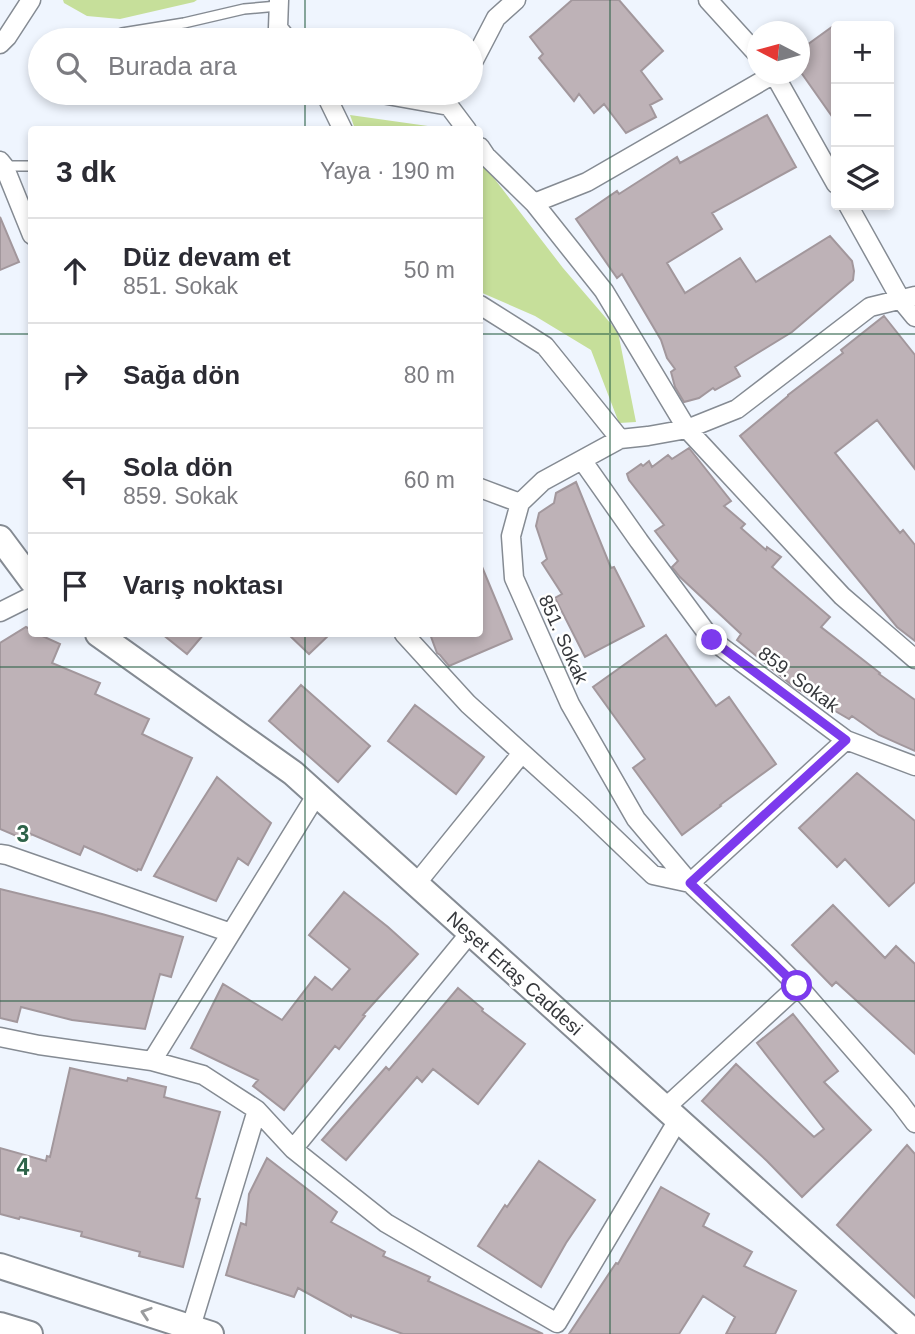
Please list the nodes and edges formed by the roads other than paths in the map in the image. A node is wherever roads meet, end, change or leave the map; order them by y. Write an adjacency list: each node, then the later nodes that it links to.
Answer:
1 (31, 0): 9 (street)
2 (516, 0): 7 (street)
3 (708, 0): 8 (street)
4 (279, 3): 5 (lane); 6 (street)
5 (153, 28)
6 (279, 28)
7 (483, 43)
8 (747, 43)
9 (0, 44)
10 (757, 84): 20 (street)
11 (780, 84): 19 (street)
12 (331, 105): 14 (street)
13 (456, 105): 15 (street)
14 (342, 126)
15 (465, 126)
16 (483, 152): 20 (street)
17 (2, 163): 18 (lane); 22 (street)
18 (28, 166)
19 (831, 175)
20 (534, 202): 26 (street)
21 (851, 210): 23 (street)
22 (28, 225)
23 (908, 298): 25 (street); 26 (street)
24 (483, 307): 27 (street)
25 (915, 317)
26 (687, 429): 27 (street); 37 (street)
27 (620, 439): 28 (street)
28 (582, 460): 30 (street); 38 (street, 859. Sokak)
29 (483, 489): 30 (street)
30 (520, 503): 43 (street, 851. Sokak)
31 (0, 538): 32 (main road)
32 (28, 576)
33 (28, 598): 34 (street)
34 (0, 612)
35 (102, 637): 41 (main road, Neşet Ertaş Caddesi)
36 (407, 637): 39 (street)
37 (915, 659)
38 (846, 740): 40 (street, 859. Sokak); 43 (street)
39 (522, 753): 43 (street); 44 (street)
40 (915, 766)
41 (317, 794): 44 (main road, Neşet Ertaş Caddesi); 45 (street)
42 (0, 854): 45 (street)
43 (690, 883): 47 (street, 851. Sokak)
44 (416, 884): 46 (main road, Neşet Ertaş Caddesi)
45 (231, 933): 49 (street)
46 (470, 933): 51 (main road, Neşet Ertaş Caddesi); 53 (street)
47 (797, 986): 51 (street); 52 (street, 851. Sokak)
48 (0, 1037): 49 (street)
49 (152, 1061): 50 (street)
50 (257, 1110): 53 (street); 57 (street)
51 (671, 1114): 56 (street); 59 (main road, Neşet Ertaş Caddesi)
52 (915, 1123)
53 (293, 1149): 56 (street)
54 (0, 1266): 57 (main road, one-way to 54)
55 (0, 1325): 58 (main road)
56 (555, 1329)
57 (201, 1331)
58 (30, 1334)
59 (915, 1334)

